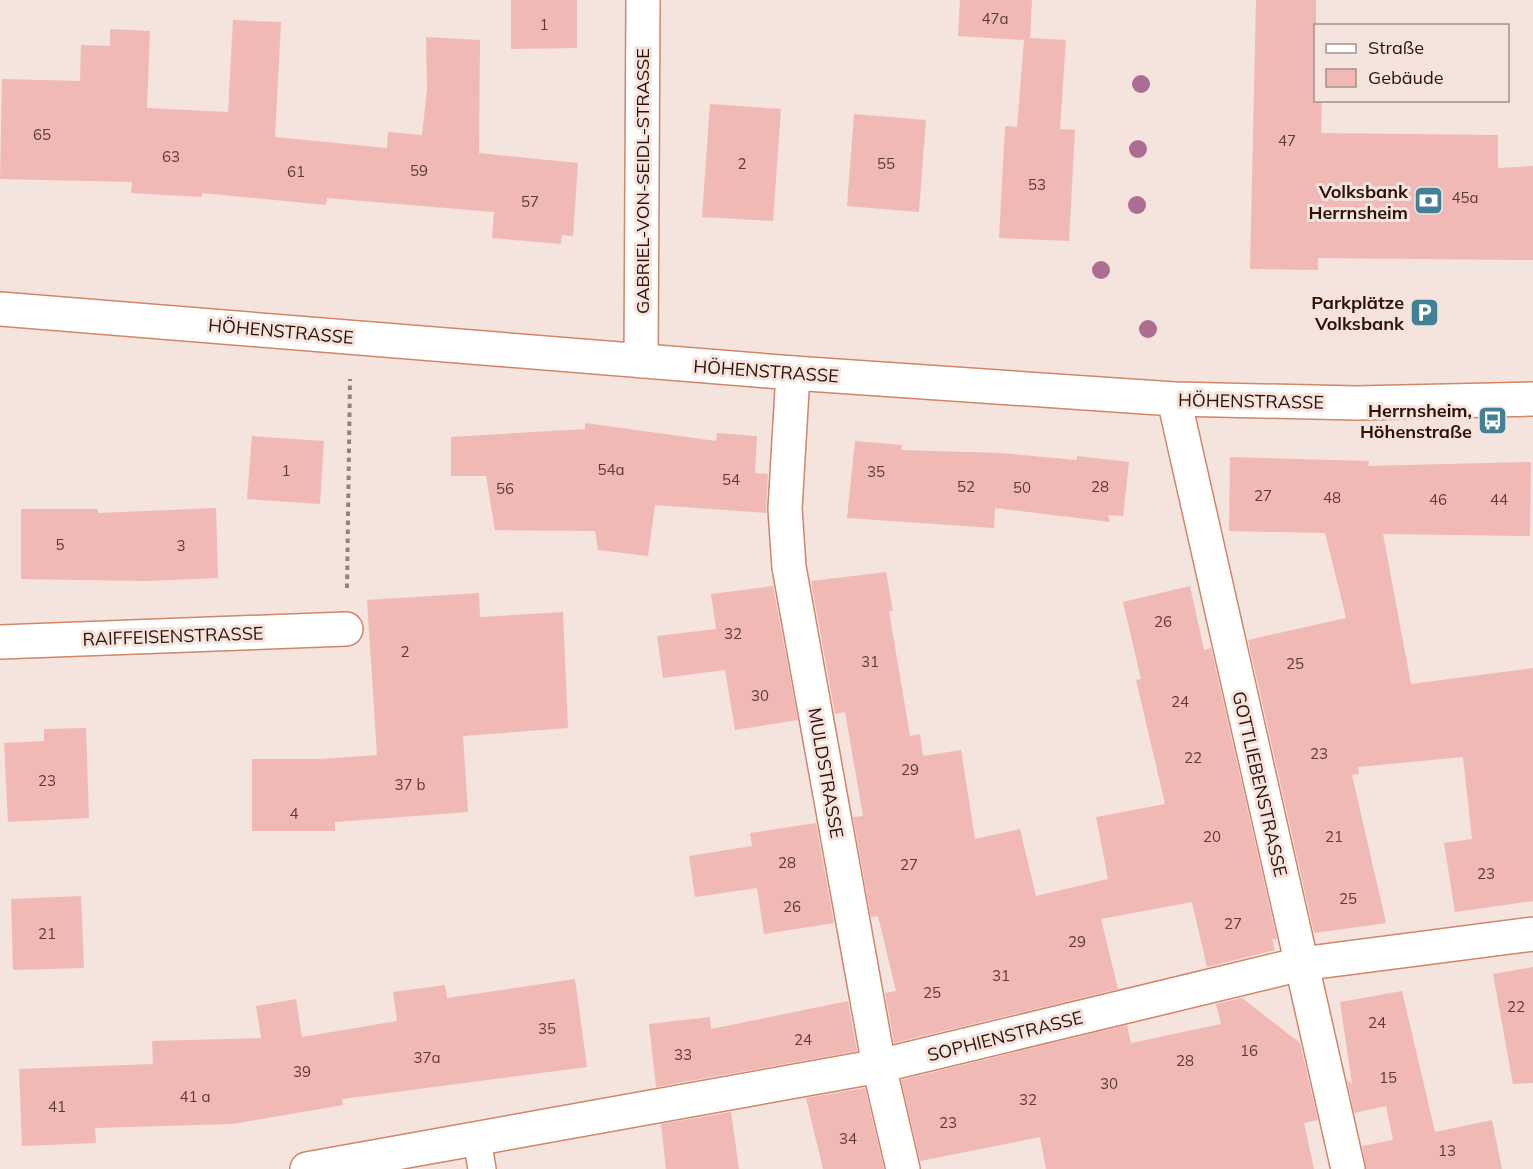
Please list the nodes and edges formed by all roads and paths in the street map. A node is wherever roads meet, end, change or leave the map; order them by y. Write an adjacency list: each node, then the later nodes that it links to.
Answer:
1 (643, 0): 4 (street, GABRIEL-VON-SEIDL-STRASSE)
2 (0, 309): 3 (street, HÖHENSTRASSE)
3 (350, 337): 4 (street, HÖHENSTRASSE); 8 (path)
4 (641, 361): 5 (street, HÖHENSTRASSE)
5 (793, 373): 6 (street, HÖHENSTRASSE); 12 (street, MULDSTRASSE)
6 (1174, 399): 7 (street, HÖHENSTRASSE); 11 (street, GOTTLIEBENSTRASSE)
7 (1533, 399)
8 (346, 629): 9 (street, RAIFFEISENSTRASSE)
9 (0, 642)
10 (1533, 934): 11 (street, SOPHIENSTRASSE)
11 (1301, 964): 12 (street, SOPHIENSTRASSE); 16 (street, GOTTLIEBENSTRASSE)
12 (879, 1066): 13 (street, SOPHIENSTRASSE); 15 (street, MULDSTRASSE)
13 (480, 1154): 14 (street, SOPHIENSTRASSE)
14 (307, 1169)
15 (903, 1169)
16 (1348, 1169)

